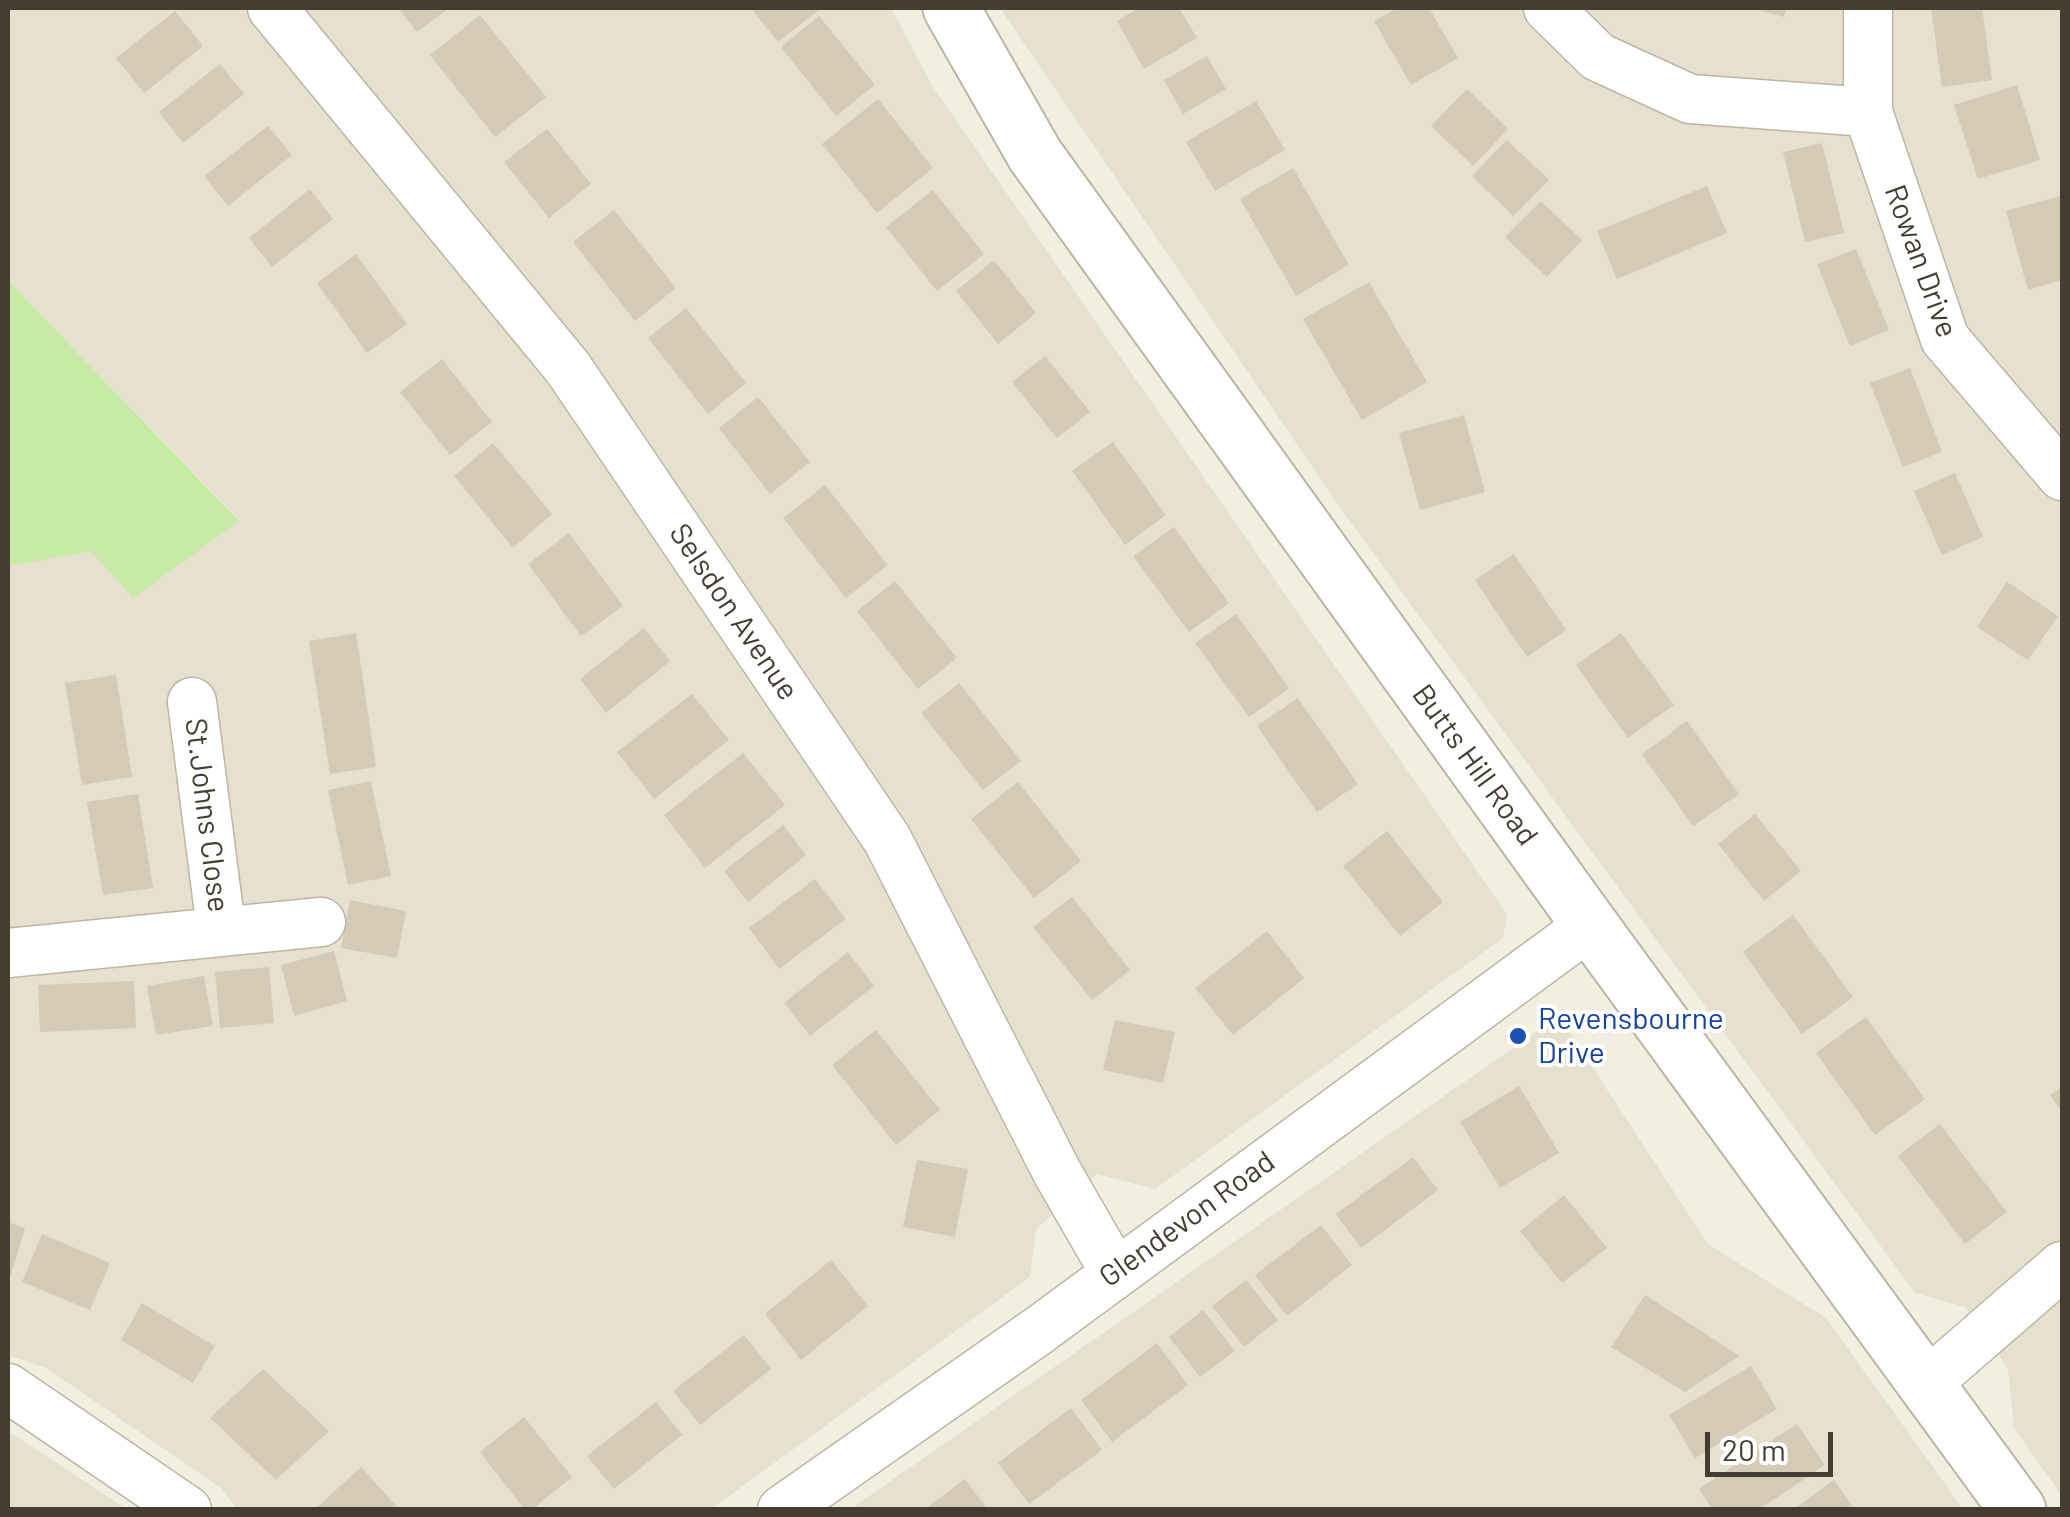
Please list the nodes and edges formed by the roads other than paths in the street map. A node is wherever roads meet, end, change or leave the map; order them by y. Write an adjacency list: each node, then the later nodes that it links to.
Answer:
1 (272, 8): 13 (street, Selsdon Avenue)
2 (951, 8): 9 (street, Butts Hill Road)
3 (1548, 8): 5 (street)
4 (1868, 8): 5 (street, Rowan Drive)
5 (1868, 112): 6 (street, Rowan Drive)
6 (2062, 476)
7 (192, 702): 10 (street, St.Johns Close)
8 (322, 922): 10 (street, St.Johns Close)
9 (1590, 925): 13 (street, Glendevon Road); 14 (street, Butts Hill Road)
10 (221, 928): 11 (street, St.Johns Close)
11 (8, 953)
12 (2062, 1266): 14 (street)
13 (1114, 1271): 17 (street, Glendevon Road)
14 (1928, 1384): 18 (street, Butts Hill Road)
15 (8, 1388): 16 (street)
16 (186, 1510)
17 (782, 1510)
18 (2018, 1510)

